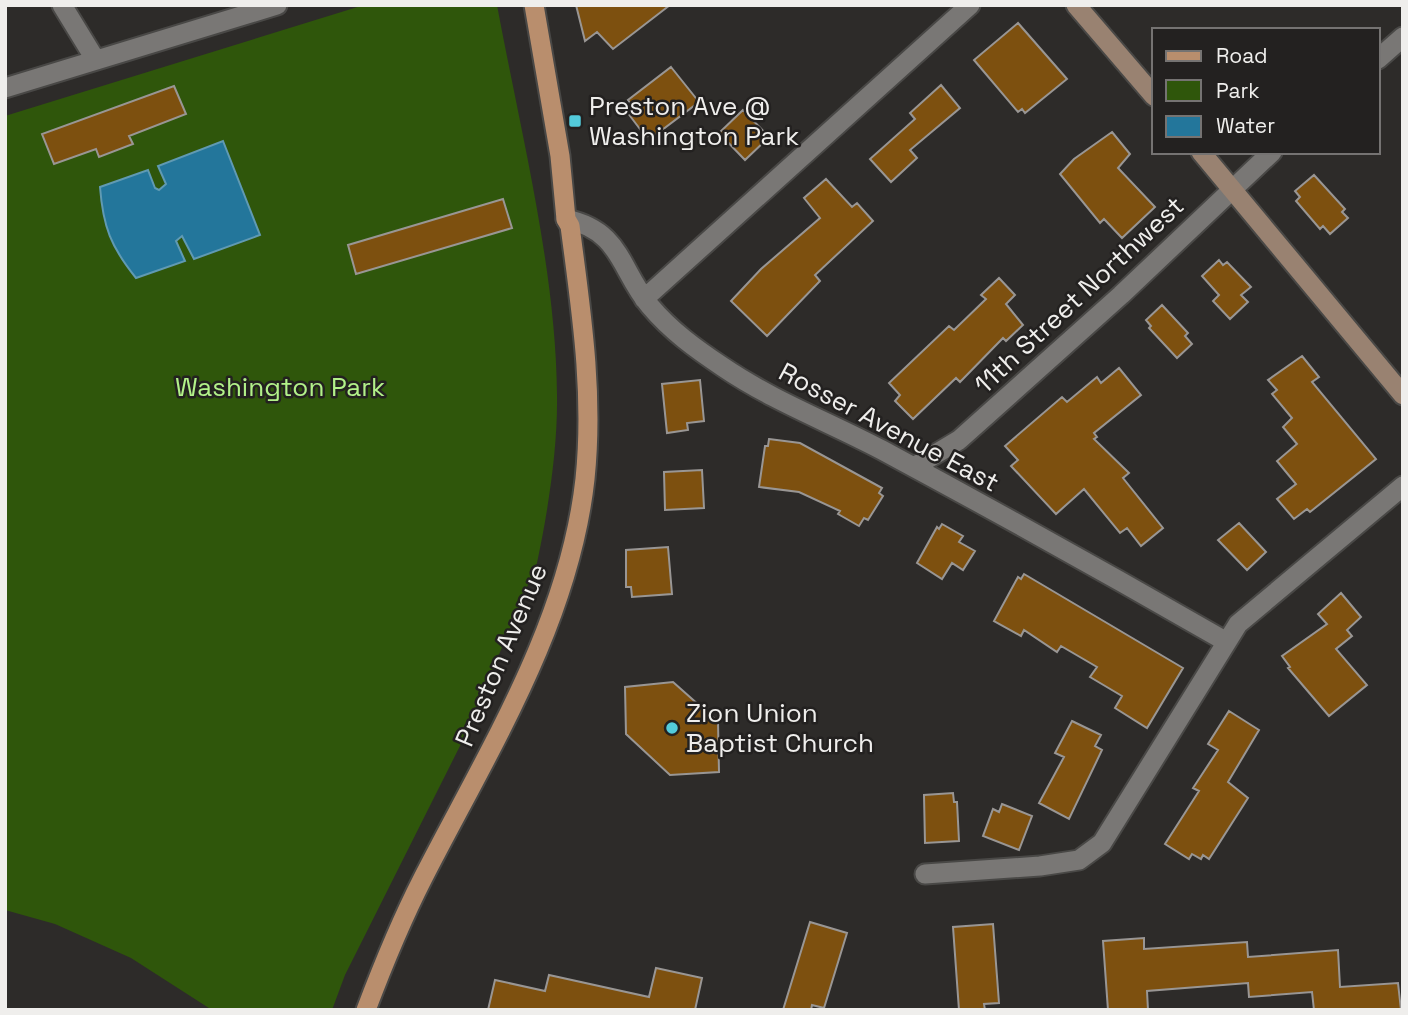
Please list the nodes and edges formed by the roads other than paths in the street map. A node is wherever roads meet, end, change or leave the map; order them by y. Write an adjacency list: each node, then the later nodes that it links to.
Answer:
1 (62, 5): 8 (street)
2 (277, 5): 8 (street)
3 (534, 5): 14 (main road, Preston Avenue)
4 (970, 5): 15 (street)
5 (1076, 5): 10 (main road)
6 (1403, 37): 7 (street)
7 (1380, 57)
8 (95, 59): 9 (street)
9 (5, 88)
10 (1152, 94)
11 (1203, 154): 13 (main road)
12 (1270, 154): 13 (street, 11th Street Northwest)
13 (1232, 190): 16 (main road); 17 (street, 11th Street Northwest)
14 (566, 219): 15 (street, Rosser Avenue East); 21 (main road, Preston Avenue)
15 (644, 299): 17 (street, Rosser Avenue East)
16 (1403, 395)
17 (914, 467): 19 (street, Rosser Avenue East)
18 (1403, 486): 19 (street)
19 (1225, 642): 20 (street)
20 (925, 874)
21 (366, 1010)

